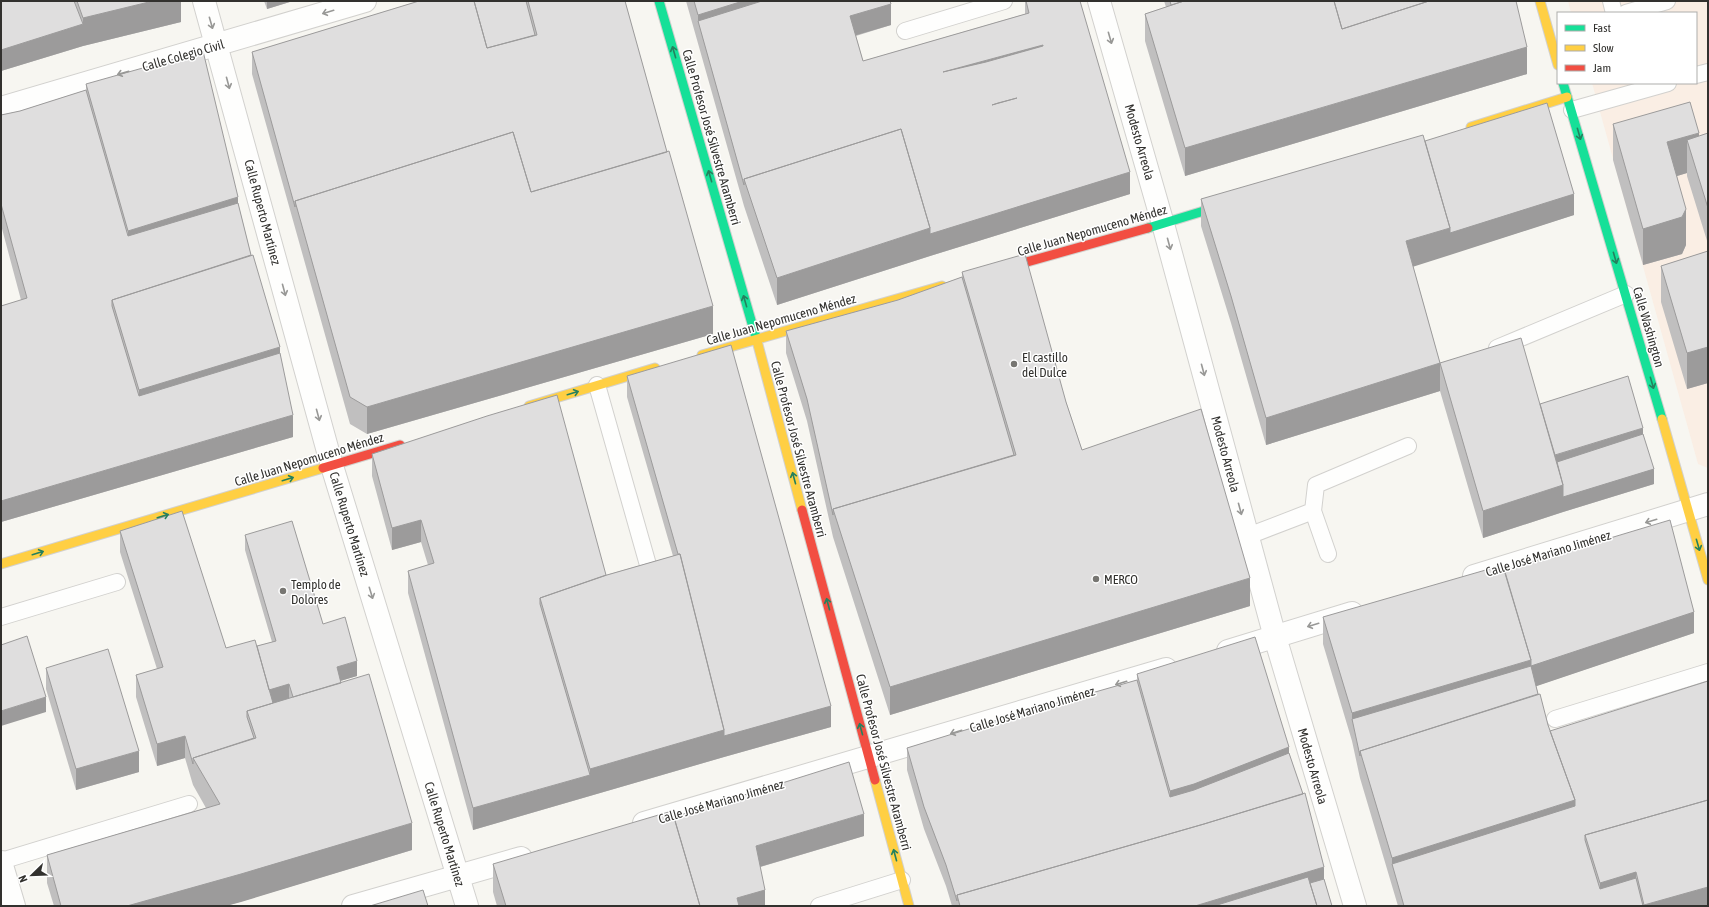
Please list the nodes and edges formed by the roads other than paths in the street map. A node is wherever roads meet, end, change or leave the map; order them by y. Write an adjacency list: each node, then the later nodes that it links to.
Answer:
1 (204, 1): 13 (street, Calle Ruperto Martínez, one-way to 13)
2 (365, 1): 13 (street, Calle Colegio Civil, one-way to 13)
3 (659, 1): 28 (main road, Calle Profesor José Silvestre Aramberri, one-way to 3)
4 (1004, 1): 11 (lane)
5 (1099, 1): 24 (street, Modesto Arreola, one-way to 24)
6 (1540, 1): 12 (main road)
7 (1611, 1): 9 (lane)
8 (1667, 1): 10 (lane)
9 (1614, 12)
10 (1629, 12)
11 (904, 31)
12 (1554, 33): 14 (main road)
13 (217, 46): 21 (street, Calle Colegio Civil, one-way to 21); 36 (street, Calle Ruperto Martínez, one-way to 36)
14 (1557, 57)
15 (1708, 72): 16 (lane)
16 (1697, 75)
17 (1563, 84): 20 (main road, Calle Washington)
18 (1661, 84): 19 (lane)
19 (1635, 88): 20 (lane)
20 (1569, 104): 22 (main road); 27 (main road, Calle Washington, one-way to 27)
21 (1, 108)
22 (1460, 130)
23 (1239, 200): 24 (main road, Calle Juan Nepomuceno Méndez)
24 (1163, 224): 25 (main road, Calle Juan Nepomuceno Méndez); 39 (street, Modesto Arreola, one-way to 39)
25 (987, 274)
26 (948, 284): 28 (main road, Calle Juan Nepomuceno Méndez)
27 (1626, 294): 29 (lane); 37 (main road, Calle Washington, one-way to 37)
28 (756, 339): 30 (main road, Calle Juan Nepomuceno Méndez); 53 (main road, Calle Profesor José Silvestre Aramberri, one-way to 28)
29 (1482, 354)
30 (696, 357)
31 (665, 366): 32 (main road)
32 (597, 386): 33 (main road, one-way to 32); 42 (lane)
33 (521, 408)
34 (408, 443): 36 (main road, Calle Juan Nepomuceno Méndez)
35 (1408, 446): 38 (lane)
36 (332, 466): 41 (main road, Calle Juan Nepomuceno Méndez, one-way to 36); 58 (street, Calle Ruperto Martínez, one-way to 58)
37 (1698, 507): 43 (main road, Calle Washington, one-way to 43); 44 (street, Calle José Mariano Jiménez, one-way to 44)
38 (1313, 511): 39 (lane); 40 (lane)
39 (1248, 536): 48 (street, Modesto Arreola)
40 (1328, 554)
41 (1, 564)
42 (652, 579)
43 (1708, 580)
44 (1456, 581)
45 (116, 582): 47 (lane)
46 (1373, 607): 48 (street, one-way to 48)
47 (1, 617)
48 (1275, 637): 49 (street); 65 (street, Modesto Arreola)
49 (1206, 657)
50 (1183, 664): 53 (street, Calle José Mariano Jiménez, one-way to 53)
51 (1708, 672): 52 (lane)
52 (1555, 719)
53 (869, 758): 55 (street, Calle José Mariano Jiménez); 59 (main road, Calle Profesor José Silvestre Aramberri, one-way to 53)
54 (189, 804): 57 (lane)
55 (625, 828)
56 (542, 852): 58 (street)
57 (1, 862): 60 (street)
58 (458, 876): 61 (street); 62 (street, Calle Ruperto Martínez)
59 (902, 880): 63 (lane); 64 (main road, Calle Profesor José Silvestre Aramberri)
60 (14, 906)
61 (353, 906)
62 (467, 906)
63 (818, 906)
64 (909, 906)
65 (1355, 906)

